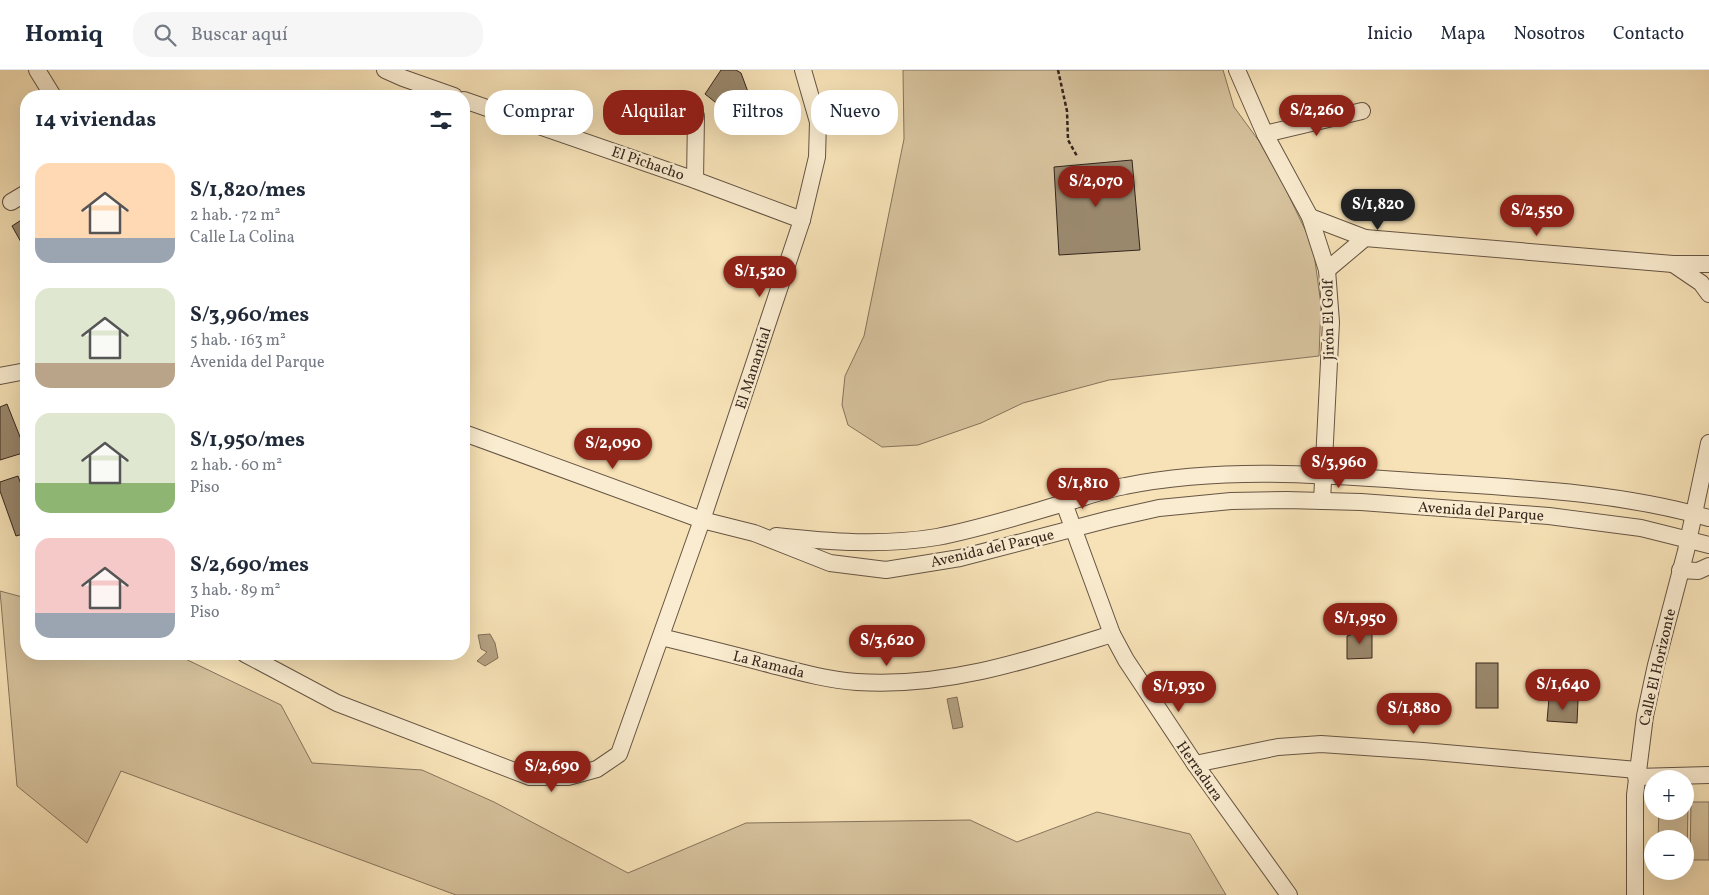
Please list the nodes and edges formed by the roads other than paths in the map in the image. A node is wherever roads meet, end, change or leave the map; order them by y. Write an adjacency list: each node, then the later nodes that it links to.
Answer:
1 (37, 70): 5 (street)
2 (385, 70): 6 (street)
3 (803, 70): 15 (street, El Manantial)
4 (1237, 70): 9 (street, Jirón El Golf)
5 (49, 90)
6 (437, 90)
7 (470, 102): 11 (street, El Pichacho)
8 (1362, 111): 9 (street)
9 (1265, 134): 14 (street, Jirón El Golf)
10 (696, 135): 11 (street)
11 (695, 180): 15 (street, El Pichacho)
12 (20, 197): 13 (street)
13 (11, 202)
14 (1310, 217): 16 (street); 19 (street, Jirón El Golf)
15 (802, 220): 29 (street, El Manantial)
16 (1364, 238): 17 (street); 19 (street)
17 (1673, 264): 18 (street); 20 (street)
18 (1709, 264)
19 (1327, 270): 25 (street, Jirón El Golf)
20 (1709, 294)
21 (20, 374): 22 (street)
22 (0, 376)
23 (470, 435): 29 (street, Avenida del Parque)
24 (1709, 443): 28 (street, Calle El Horizonte)
25 (1324, 475): 26 (street, Jirón El Golf); 27 (street, Avenida del Parque); 28 (street, Avenida del Parque)
26 (1322, 501): 30 (street, Avenida del Parque); 32 (street, Avenida del Parque)
27 (1064, 503): 30 (street, Herradura); 31 (street, Avenida del Parque)
28 (1701, 516): 32 (street, Calle El Horizonte)
29 (702, 520): 31 (street, Avenida del Parque); 37 (street, El Manantial)
30 (1074, 529): 31 (street, Avenida del Parque); 36 (street, Herradura)
31 (754, 533)
32 (1688, 539): 33 (street, Avenida del Parque); 35 (street, Calle El Horizonte)
33 (1709, 545)
34 (1709, 566): 35 (street)
35 (1680, 570): 40 (street, Calle El Horizonte)
36 (1112, 634): 37 (street, La Ramada); 39 (street, Herradura)
37 (661, 637): 38 (street, El Manantial)
38 (256, 660)
39 (1194, 764): 40 (street); 42 (street, Herradura)
40 (1637, 774): 41 (street); 43 (street, Calle El Horizonte)
41 (1709, 775)
42 (1289, 895)
43 (1635, 895)

